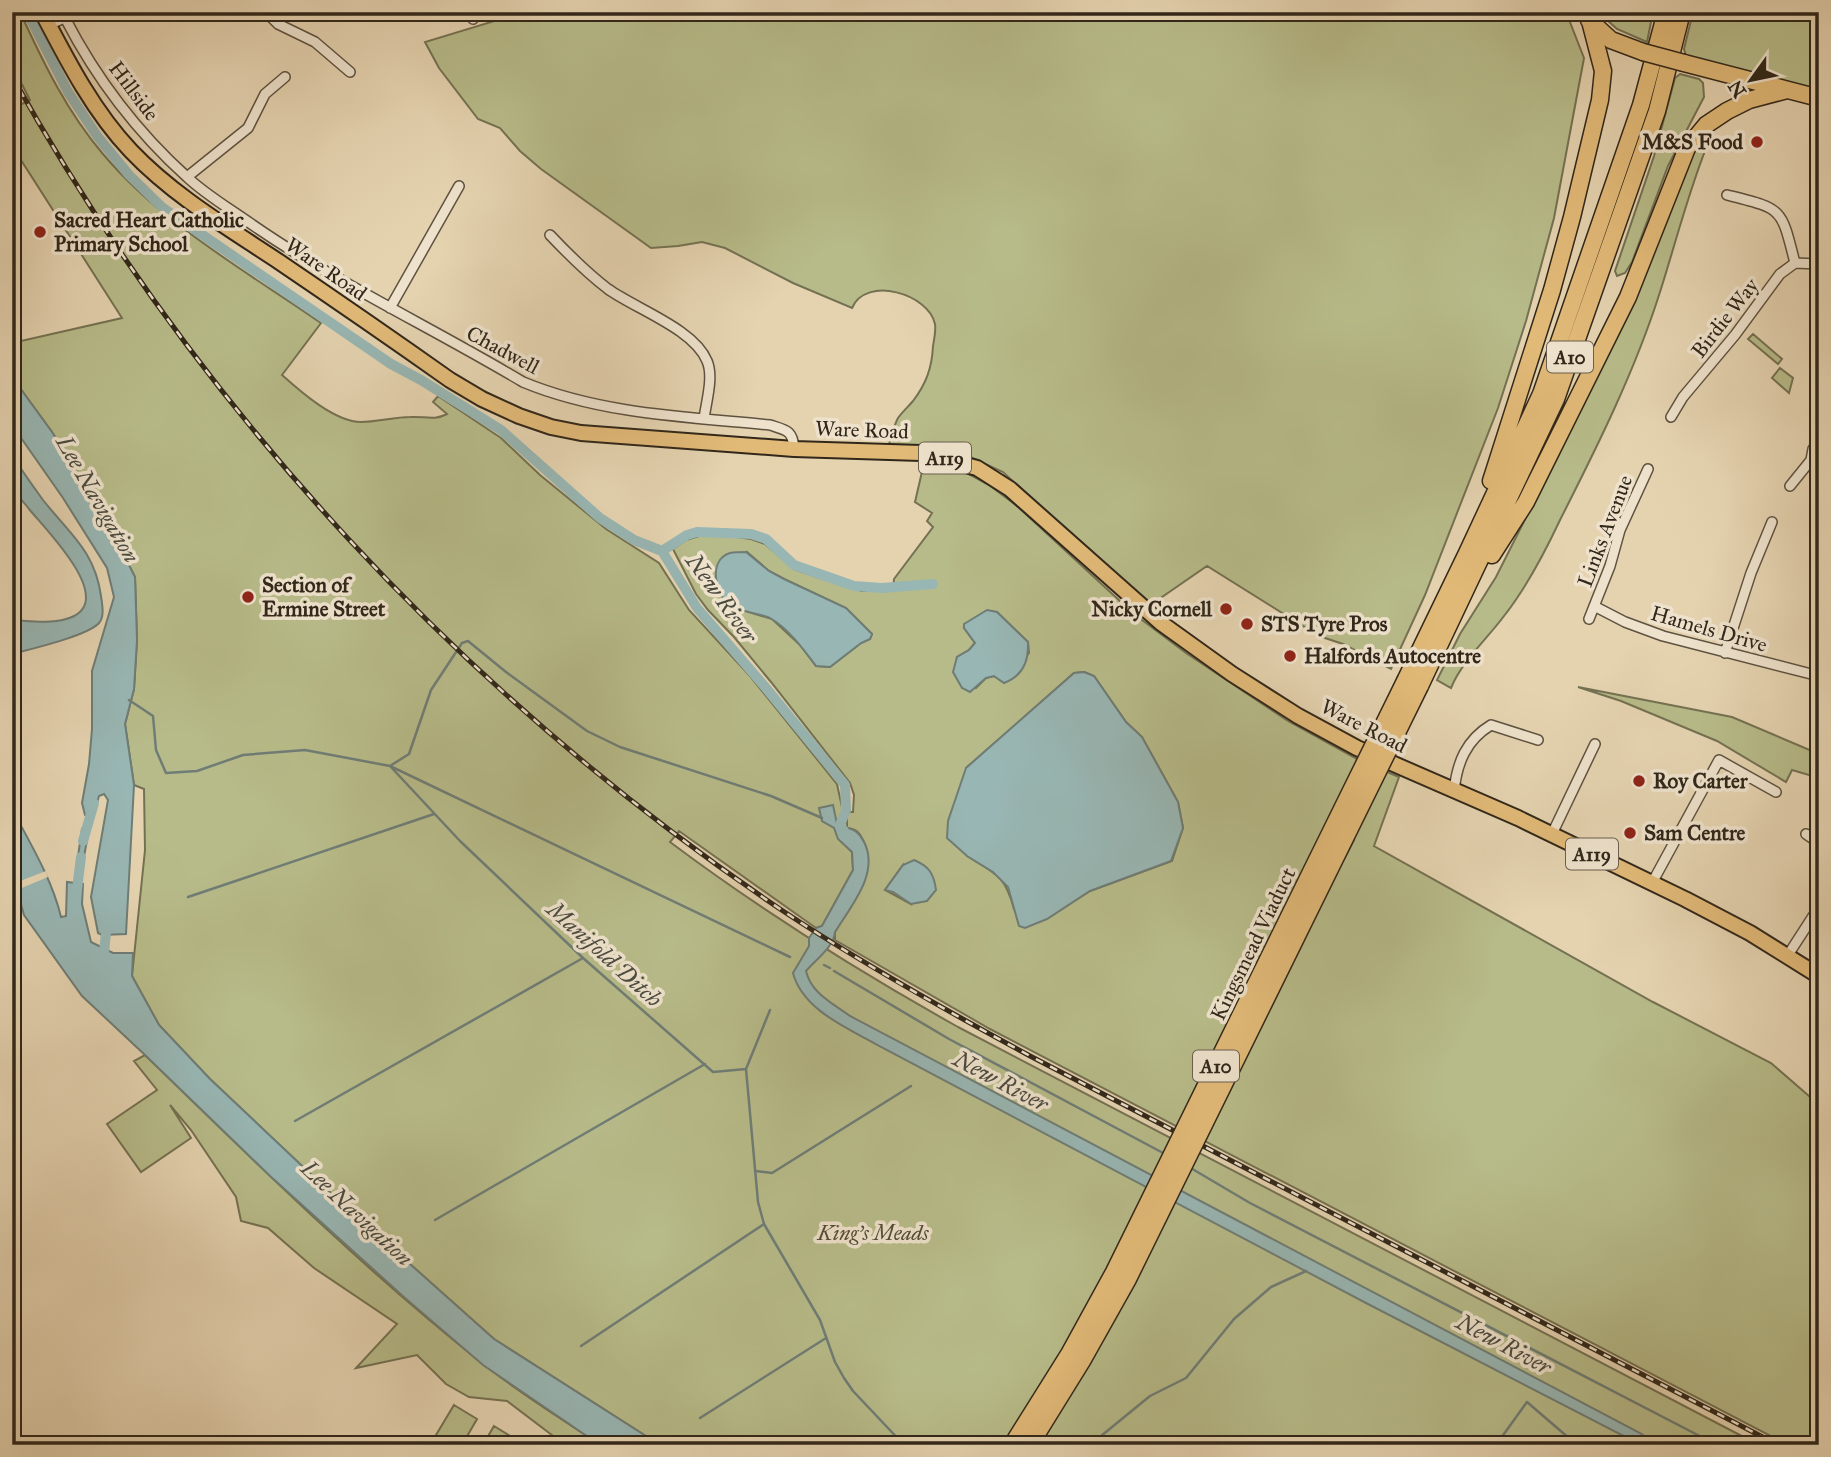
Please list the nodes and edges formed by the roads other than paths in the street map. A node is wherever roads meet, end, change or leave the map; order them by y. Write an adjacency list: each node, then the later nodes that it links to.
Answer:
1 (77, 12): 6 (street)
2 (266, 12): 8 (street)
3 (1666, 12): 27 (highway, A10)
4 (1682, 12): 29 (highway, A10)
5 (1588, 17): 10 (highway, bridge); 27 (highway)
6 (65, 18): 7 (street); 12 (street, Hillside)
7 (46, 19): 23 (main road, Ware Road / A119)
8 (350, 72)
9 (285, 77): 12 (street)
10 (1787, 90): 11 (highway); 29 (highway)
11 (1819, 98)
12 (187, 177): 15 (street, Hillside)
13 (459, 186): 19 (street)
14 (1727, 195): 17 (street)
15 (217, 201): 19 (street, Chadwell)
16 (550, 234): 21 (street)
17 (1795, 263): 18 (street); 20 (street, Birdie Way)
18 (1819, 264)
19 (390, 307): 21 (street, Chadwell)
20 (1671, 416)
21 (704, 419): 23 (street, Chadwell)
22 (1819, 440): 25 (street)
23 (794, 449): 36 (main road, Ware Road / A119)
24 (1648, 469): 28 (street, Links Avenue)
25 (1790, 486)
26 (1772, 522): 31 (street)
27 (1467, 553): 33 (highway, A10)
28 (1594, 606): 30 (street, Links Avenue); 31 (street, Hamels Drive)
29 (1458, 610): 33 (highway, A10)
30 (1589, 619)
31 (1725, 653): 32 (street, Hamels Drive)
32 (1819, 676)
33 (1413, 683): 47 (highway, Kingsmead Viaduct / A10, bridge); 48 (highway, Kingsmead Viaduct / A10, bridge)
34 (1538, 740): 36 (street)
35 (1595, 744): 38 (street)
36 (1454, 791): 38 (main road, Ware Road / A119)
37 (1776, 792): 41 (street)
38 (1552, 834): 41 (main road, Ware Road / A119)
39 (1806, 834): 40 (street)
40 (1819, 843)
41 (1652, 883): 45 (main road, Ware Road / A119)
42 (12, 900): 44 (street)
43 (1819, 907): 45 (street)
44 (12, 940)
45 (1788, 956): 46 (main road, Ware Road / A119)
46 (1819, 976)
47 (1012, 1445)
48 (1030, 1445)

